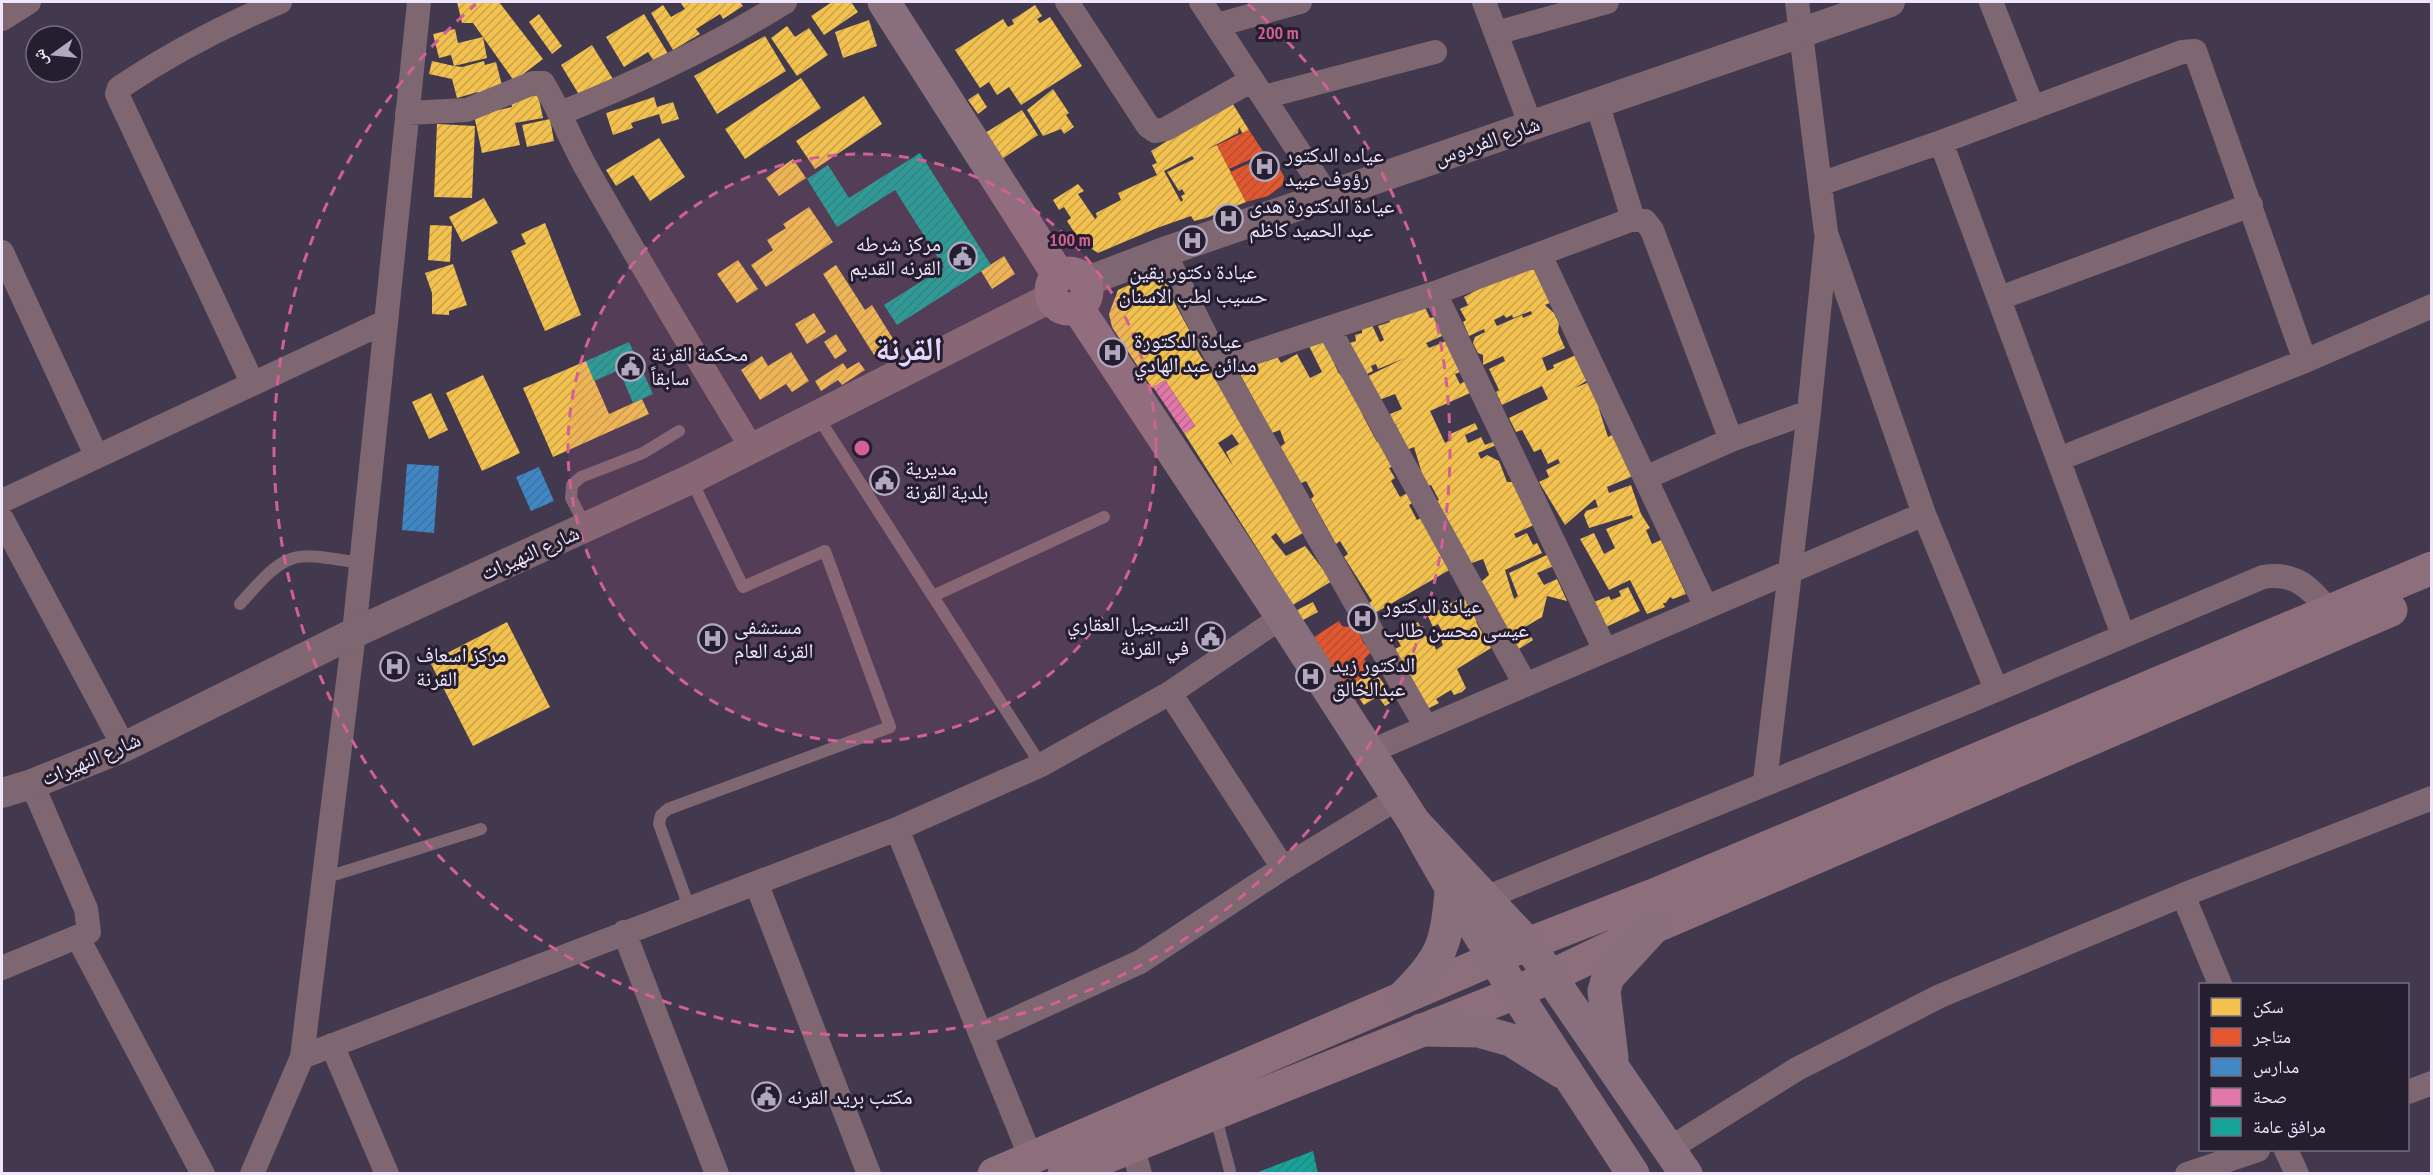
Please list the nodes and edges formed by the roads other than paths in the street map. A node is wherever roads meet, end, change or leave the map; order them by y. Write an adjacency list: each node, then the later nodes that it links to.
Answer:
1 (29, 2): 14 (street)
2 (280, 2): 42 (street)
3 (419, 2): 22 (street)
4 (785, 2): 23 (street)
5 (884, 2): 34 (main road)
6 (1067, 2): 19 (street)
7 (1202, 2): 15 (street)
8 (1300, 2): 15 (street)
9 (1484, 2): 16 (street)
10 (1607, 2): 16 (street)
11 (1797, 2): 17 (street)
12 (1890, 2): 17 (street, شارع الفردوس)
13 (1991, 2): 21 (street)
14 (2, 19)
15 (1217, 25): 19 (street)
16 (1496, 33): 24 (street)
17 (1800, 33): 20 (street, شارع الفردوس); 26 (street)
18 (1435, 52): 19 (street)
19 (1258, 88): 27 (street)
20 (1597, 103): 24 (street, شارع الفردوس); 29 (street)
21 (2033, 108): 25 (street); 28 (street)
22 (407, 113): 23 (street); 38 (street)
23 (561, 113): 47 (street)
24 (1531, 126): 27 (street, شارع الفردوس)
25 (1941, 142): 26 (street); 36 (street)
26 (1820, 184): 30 (street)
27 (1328, 196): 32 (street, شارع الفردوس)
28 (2250, 205): 36 (street); 40 (street)
29 (1633, 219): 33 (street); 46 (street)
30 (1827, 233): 43 (street); 53 (street)
31 (2, 252): 48 (street)
32 (1164, 252): 34 (street, شارع الفردوس); 41 (street)
33 (1540, 255): 35 (street); 50 (street)
34 (1068, 291): 44 (street, شارع النهيرات); 65 (main road)
35 (1435, 292): 39 (street); 68 (street)
36 (2000, 298): 49 (street)
37 (2432, 306): 40 (street)
38 (385, 322): 42 (street); 57 (street)
39 (1329, 329): 41 (street); 69 (street)
40 (2305, 361): 49 (street)
41 (1220, 364): 72 (street)
42 (252, 382): 48 (street)
43 (1809, 412): 46 (street); 59 (street)
44 (818, 417): 47 (street, شارع النهيرات); 61 (lane)
45 (679, 431): 56 (lane)
46 (1731, 440): 50 (street)
47 (753, 450): 51 (street, شارع النهيرات)
48 (96, 455): 52 (street)
49 (2059, 459): 67 (street)
50 (1645, 478): 63 (street)
51 (691, 479): 56 (street, شارع النهيرات); 89 (lane)
52 (2, 501)
53 (1924, 513): 59 (street); 70 (street)
54 (1104, 517): 61 (lane)
55 (2, 519): 73 (street)
56 (586, 528): 66 (street, شارع النهيرات)
57 (361, 563): 62 (lane); 66 (street)
58 (2432, 568): 64 (main road)
59 (1791, 571): 63 (street); 76 (street)
60 (2432, 592): 90 (main road)
61 (933, 596): 75 (lane)
62 (240, 604)
63 (1706, 607): 68 (street)
64 (2329, 611): 67 (street); 93 (main road)
65 (1282, 617): 71 (street); 74 (main road)
66 (354, 633): 73 (street, شارع النهيرات); 84 (street)
67 (2123, 635): 70 (street)
68 (1605, 650): 69 (street)
69 (1526, 684): 72 (street)
70 (1996, 689): 76 (street)
71 (1170, 693): 75 (street); 83 (street)
72 (1426, 727): 74 (street)
73 (124, 747): 77 (street, شارع النهيرات)
74 (1369, 752): 80 (main road)
75 (1041, 765): 82 (street)
76 (1766, 782): 88 (street)
77 (32, 784): 78 (street, شارع النهيرات); 92 (street)
78 (2, 793)
79 (2432, 798): 87 (street)
80 (1406, 810): 83 (street); 86 (main road); 88 (main road)
81 (482, 829): 84 (lane)
82 (897, 829): 85 (street); 101 (street)
83 (1283, 868): 101 (street)
84 (324, 878): 103 (street)
85 (757, 885): 89 (street); 119 (street)
86 (1451, 891): 94 (main road); 99 (main road)
87 (2183, 895): 97 (street); 113 (street)
88 (1485, 898): 93 (main road)
89 (689, 907): 91 (street)
90 (1654, 927): 96 (main road); 104 (main road)
91 (624, 932): 102 (street); 118 (street)
92 (78, 938): 95 (street); 115 (street)
93 (1528, 944): 94 (main road); 96 (main road)
94 (1495, 959): 98 (main road); 99 (main road)
95 (2, 968)
96 (1551, 974): 98 (main road); 104 (main road)
97 (2220, 983)
98 (1515, 993): 100 (main road); 105 (main road)
99 (1404, 996): 111 (main road)
100 (1421, 1030): 105 (main road); 108 (main road)
101 (982, 1034): 111 (street)
102 (332, 1045): 103 (street); 117 (street)
103 (302, 1057): 116 (street)
104 (1613, 1065): 113 (main road)
105 (1570, 1077): 122 (main road)
106 (2432, 1083): 107 (street)
107 (2409, 1092)
108 (1215, 1112): 112 (main road); 114 (lane)
109 (2252, 1151): 123 (street)
110 (2287, 1151): 124 (street)
111 (1031, 1158): 120 (main road)
112 (1136, 1159): 121 (main road)
113 (1678, 1161)
114 (1230, 1171)
115 (203, 1173)
116 (252, 1173)
117 (387, 1173)
118 (717, 1173)
119 (869, 1173)
120 (994, 1173)
121 (1064, 1173)
122 (1633, 1173)
123 (2187, 1173)
124 (2297, 1173)

